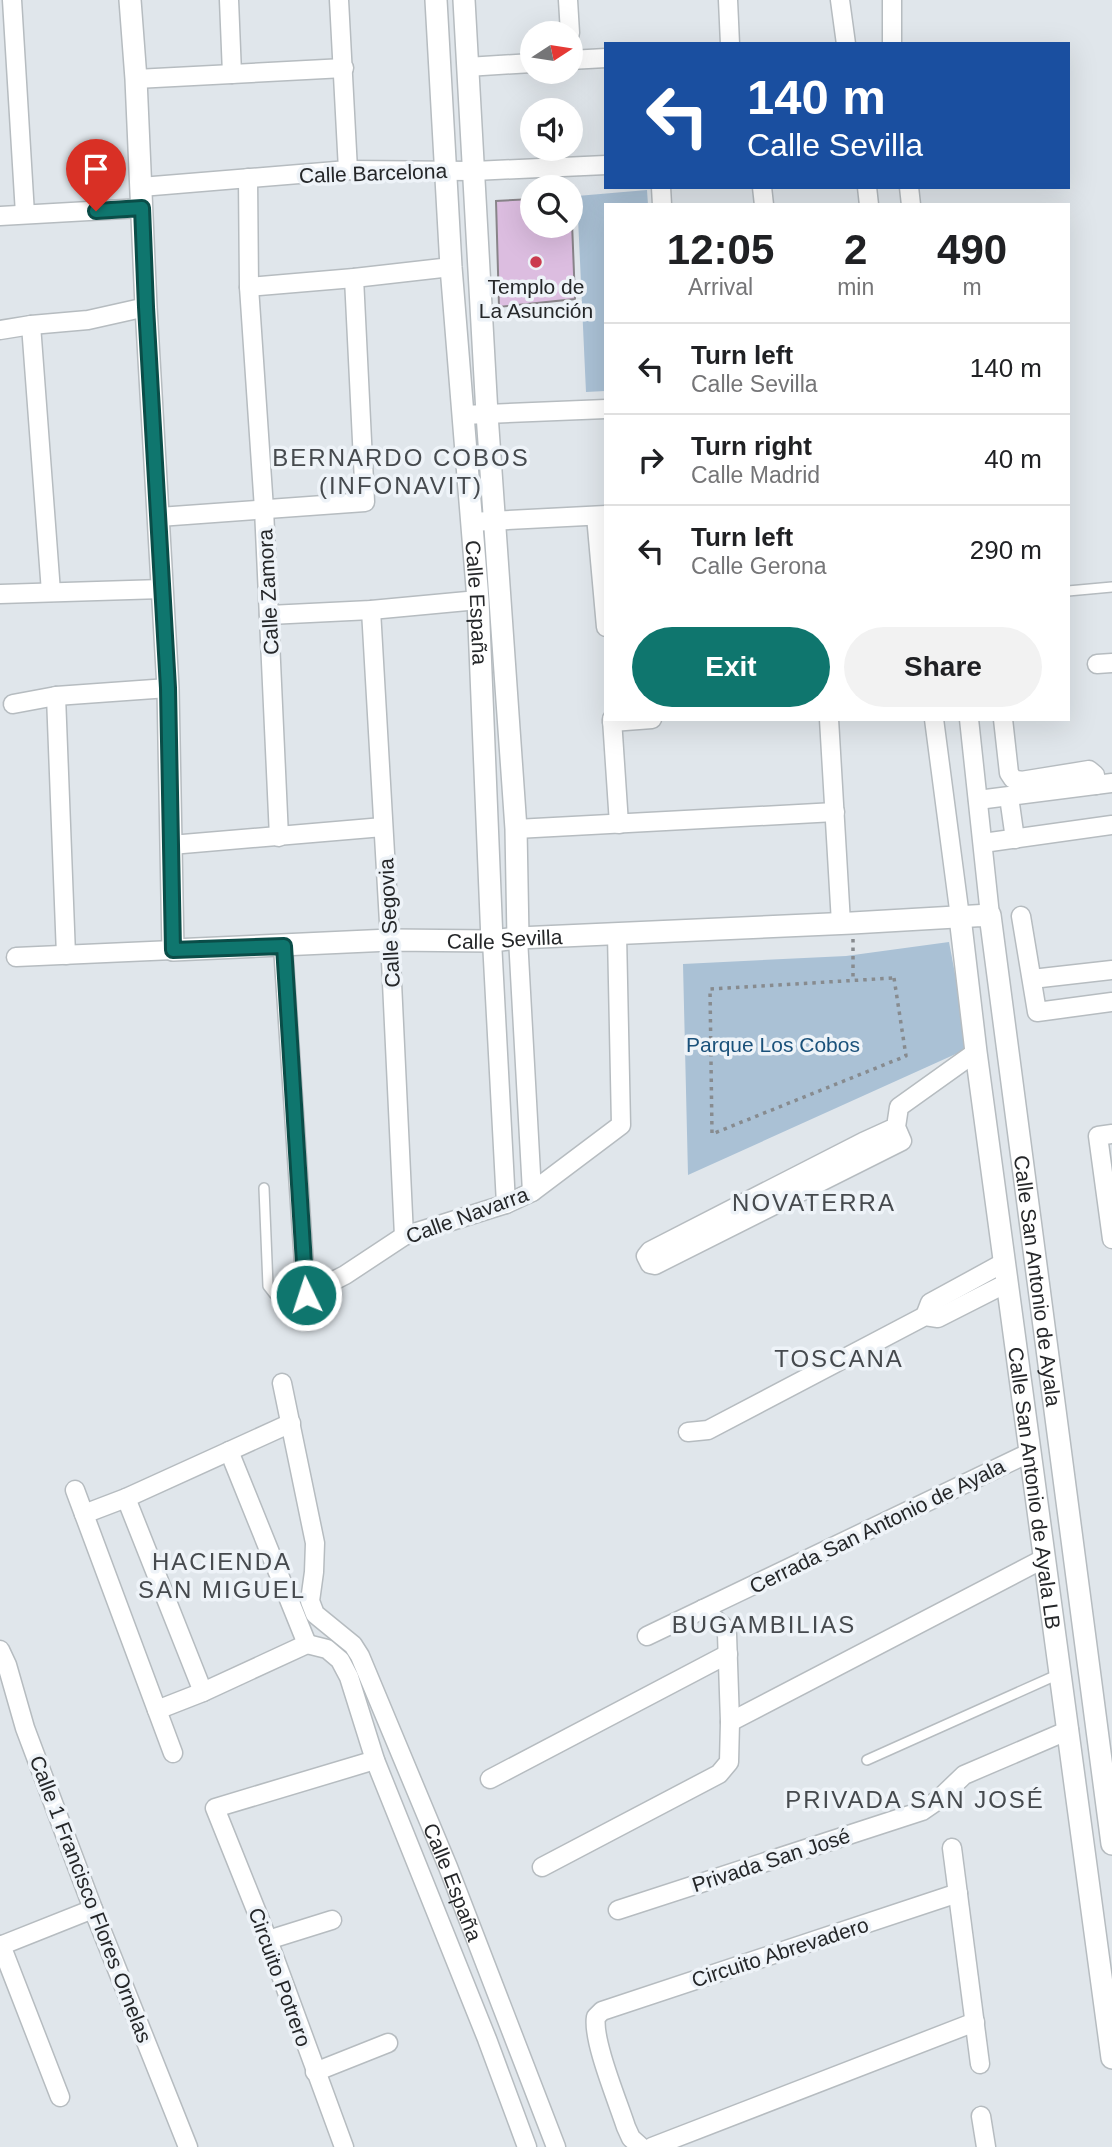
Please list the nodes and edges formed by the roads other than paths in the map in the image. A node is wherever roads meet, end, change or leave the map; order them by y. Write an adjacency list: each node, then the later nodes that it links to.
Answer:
1 (0, 0): 2 (street)
2 (13, 0): 29 (street)
3 (130, 0): 22 (street)
4 (229, 0): 21 (street)
5 (339, 0): 20 (street)
6 (436, 0): 25 (street, Calle España)
7 (464, 0): 19 (street, Calle España)
8 (568, 0): 12 (street)
9 (728, 0): 13 (street)
10 (840, 0): 14 (street)
11 (892, 0): 15 (street)
12 (569, 21)
13 (730, 42)
14 (846, 42)
15 (892, 42)
16 (604, 58): 17 (street)
17 (583, 59)
18 (520, 64): 19 (street)
19 (467, 67): 26 (street, Calle España)
20 (344, 68): 21 (street); 24 (street)
21 (232, 74): 22 (street)
22 (136, 79): 28 (street)
23 (604, 165): 26 (street, Calle Barcelona)
24 (348, 170): 25 (street, Calle Barcelona); 27 (street, Calle Barcelona)
25 (446, 170): 26 (street, Calle Barcelona); 31 (street, Calle España)
26 (474, 171): 38 (street, Calle España)
27 (248, 178): 28 (street, Calle Barcelona); 33 (street, Calle Zamora)
28 (142, 198): 29 (street, Calle Barcelona); 34 (street)
29 (25, 214): 30 (street, Calle Barcelona)
30 (0, 216)
31 (452, 267): 32 (street); 39 (street, Calle España)
32 (354, 278): 33 (street); 40 (street)
33 (249, 286): 40 (street, Calle Zamora)
34 (146, 307): 35 (street); 42 (street)
35 (31, 325): 36 (street); 48 (street)
36 (0, 330)
37 (604, 409): 38 (street)
38 (487, 414): 39 (street); 43 (street, Calle España)
39 (463, 415): 44 (street, Calle España)
40 (264, 509): 42 (street); 53 (street, Calle Zamora)
41 (601, 515): 43 (street); 50 (street)
42 (159, 517): 46 (street)
43 (496, 521): 44 (street); 69 (street, Calle España)
44 (471, 522): 51 (street, Calle España)
45 (1112, 587): 47 (lane)
46 (162, 589): 48 (street); 54 (street)
47 (1070, 591)
48 (51, 592): 49 (street)
49 (0, 594)
50 (604, 597)
51 (478, 600): 52 (street); 81 (street, Calle España)
52 (371, 610): 53 (street); 68 (street, Calle Segovia)
53 (270, 615): 70 (street, Calle Zamora)
54 (168, 688): 55 (street); 73 (street)
55 (56, 696): 56 (street); 84 (street)
56 (13, 704)
57 (612, 721): 66 (street)
58 (829, 721): 65 (street)
59 (934, 721): 76 (street)
60 (969, 721): 64 (street, Calle San Antonio de Ayala)
61 (1003, 721): 62 (street)
62 (1104, 784): 63 (street)
63 (1009, 797): 64 (street); 71 (street)
64 (978, 800): 72 (street, Calle San Antonio de Ayala)
65 (835, 812): 66 (street); 77 (street)
66 (619, 824): 69 (street)
67 (1112, 825): 71 (street)
68 (383, 827): 70 (street); 80 (street, Calle Segovia)
69 (516, 829): 79 (street, Calle España)
70 (279, 837): 73 (street)
71 (1015, 839): 72 (street)
72 (983, 843): 74 (street, Calle San Antonio de Ayala)
73 (171, 845): 83 (street)
74 (990, 915): 76 (street, Calle Sevilla); 95 (street, Calle San Antonio de Ayala)
75 (1021, 916): 87 (street)
76 (960, 917): 77 (street, Calle Sevilla); 89 (street, Calle San Antonio de Ayala LB)
77 (846, 923): 78 (street, Calle Sevilla)
78 (617, 934): 79 (street, Calle Sevilla); 92 (street, Calle Navarra)
79 (518, 938): 81 (street, Calle Sevilla); 92 (street, Calle España)
80 (390, 940): 81 (street, Calle Sevilla); 82 (street, Calle Sevilla); 97 (street, Calle Segovia)
81 (492, 941): 93 (street, Calle España)
82 (284, 946): 83 (street, Calle Sevilla); 101 (street)
83 (173, 950): 84 (street, Calle Sevilla)
84 (66, 955): 85 (street, Calle Sevilla)
85 (16, 957)
86 (1112, 970): 87 (street)
87 (1032, 979): 88 (street)
88 (1112, 1002)
89 (976, 1052): 94 (street); 96 (street, Calle San Antonio de Ayala LB)
90 (1105, 1135): 98 (street)
91 (264, 1188): 101 (lane)
92 (532, 1192): 93 (street, Calle Navarra)
93 (506, 1204): 97 (street, Calle Navarra)
94 (752, 1208): 94 (street)
95 (1031, 1216): 96 (street); 115 (street, Calle San Antonio de Ayala)
96 (999, 1219): 99 (street, Calle San Antonio de Ayala LB)
97 (404, 1236): 101 (street, Calle Navarra)
98 (1112, 1238)
99 (1005, 1262): 100 (street, Calle San Antonio de Ayala LB); 102 (street)
100 (1007, 1283): 102 (street); 107 (street, Calle San Antonio de Ayala LB)
101 (306, 1295)
102 (925, 1316): 105 (street)
103 (282, 1383): 104 (street)
104 (292, 1423): 106 (street); 112 (street)
105 (688, 1432)
106 (229, 1451): 109 (street); 113 (street)
107 (1031, 1452): 111 (street, Calle San Antonio de Ayala LB); 114 (street, Cerrada San Antonio de Ayala)
108 (75, 1490): 110 (street)
109 (126, 1498): 110 (street); 122 (street)
110 (84, 1514): 123 (street)
111 (1045, 1558): 116 (street, Calle San Antonio de Ayala LB); 124 (street)
112 (310, 1601): 113 (street); 142 (street, Calle España)
113 (292, 1608): 118 (street)
114 (703, 1609): 117 (street, Cerrada San Antonio de Ayala); 120 (street)
115 (1086, 1630): 116 (street); 130 (street, Calle San Antonio de Ayala)
116 (1055, 1633): 121 (street, Calle San Antonio de Ayala LB)
117 (647, 1636)
118 (307, 1644): 122 (street); 127 (street, Calle España)
119 (0, 1650): 136 (street, Calle 1 Francisco Flores Ornelas)
120 (729, 1654): 124 (street); 129 (street)
121 (1061, 1673): 125 (street, Calle San Antonio de Ayala LB); 128 (lane)
122 (204, 1692): 123 (street)
123 (157, 1710): 126 (street)
124 (730, 1722): 134 (street)
125 (1069, 1730): 131 (street, Calle San Antonio de Ayala LB); 137 (street, Privada San José)
126 (173, 1753)
127 (375, 1760): 139 (street, Circuito Potrero); 143 (street, Calle España)
128 (867, 1760)
129 (490, 1779)
130 (1106, 1797): 131 (street); 132 (street, Calle San Antonio de Ayala)
131 (1078, 1800): 145 (street, Calle San Antonio de Ayala LB)
132 (1112, 1844)
133 (952, 1848): 135 (street)
134 (542, 1867)
135 (958, 1894): 141 (street); 154 (street, Circuito Abrevadero)
136 (93, 1909): 140 (street); 150 (street, Calle 1 Francisco Flores Ornelas)
137 (618, 1910)
138 (332, 1920): 139 (street)
139 (268, 1940): 147 (street, Circuito Potrero)
140 (0, 1945): 148 (street)
141 (975, 2022): 146 (street); 155 (street)
142 (511, 2029): 143 (street); 153 (street, Calle España)
143 (487, 2039): 152 (street, Calle España)
144 (388, 2043): 147 (street)
145 (1112, 2058)
146 (980, 2064)
147 (316, 2072): 151 (street, Circuito Potrero)
148 (61, 2097)
149 (981, 2116): 156 (street)
150 (188, 2147)
151 (344, 2147)
152 (527, 2147)
153 (556, 2147)
154 (641, 2147)
155 (652, 2147)
156 (986, 2147)

